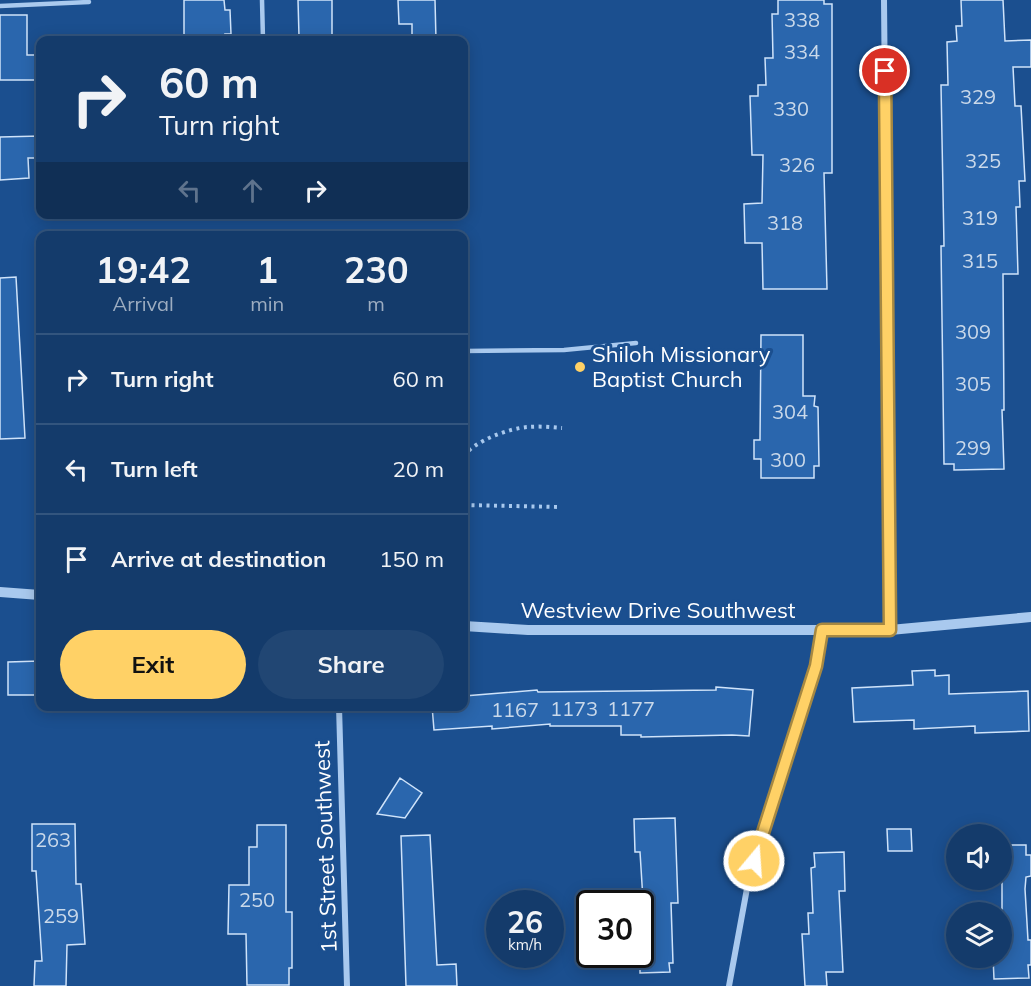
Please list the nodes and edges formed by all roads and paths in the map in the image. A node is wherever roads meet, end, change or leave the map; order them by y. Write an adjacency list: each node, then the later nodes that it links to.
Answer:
1 (262, 0): 5 (lane)
2 (884, 0): 17 (street)
3 (89, 2): 4 (lane)
4 (0, 6)
5 (263, 36)
6 (636, 343): 7 (lane)
7 (468, 351)
8 (562, 428): 9 (path)
9 (468, 450)
10 (468, 505): 11 (path)
11 (560, 507)
12 (0, 592): 13 (street)
13 (36, 595)
14 (1031, 617): 17 (street, Westview Drive Southwest)
15 (468, 626): 16 (street, Westview Drive Southwest)
16 (822, 630): 17 (street, Westview Drive Southwest); 20 (street)
17 (890, 630)
18 (339, 711): 19 (street, 1st Street Southwest)
19 (347, 986)
20 (729, 986)

